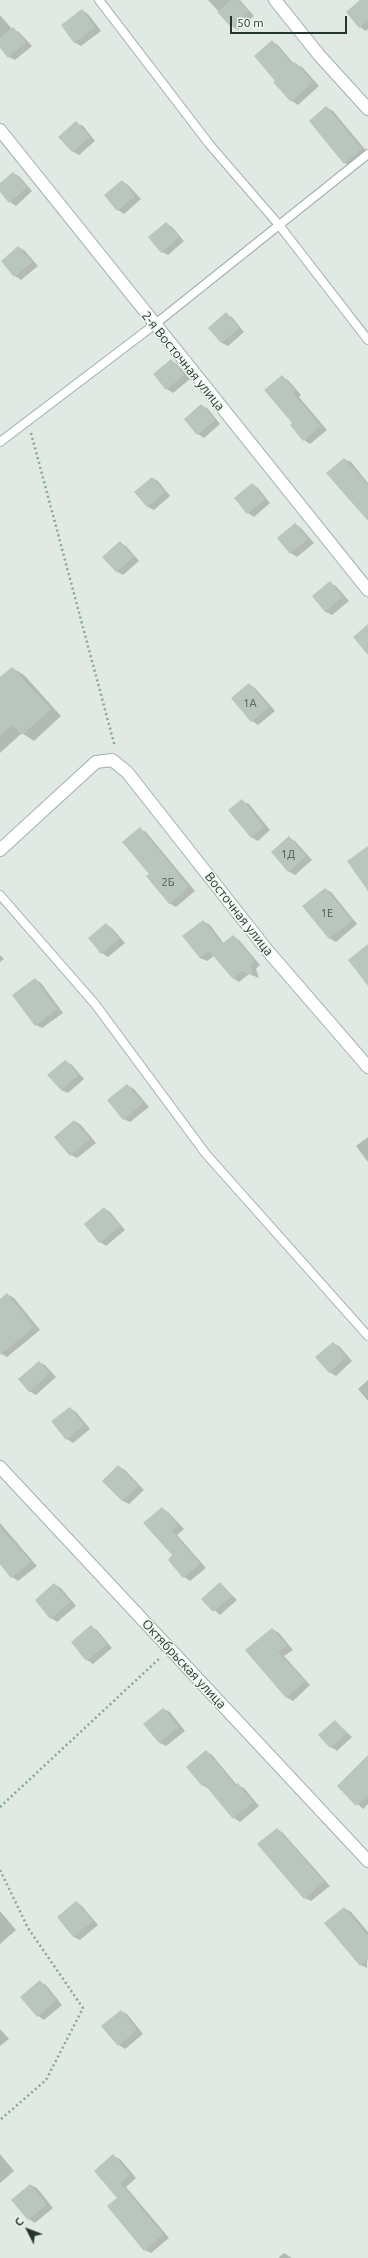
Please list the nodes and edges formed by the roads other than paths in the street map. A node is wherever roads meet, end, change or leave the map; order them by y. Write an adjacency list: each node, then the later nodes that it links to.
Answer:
1 (99, 0): 6 (lane)
2 (275, 0): 3 (street)
3 (368, 109)
4 (0, 130): 7 (street, 2-я Восточная улица)
5 (368, 154): 6 (lane)
6 (279, 226): 7 (lane); 8 (lane)
7 (154, 325): 9 (lane); 10 (street, 2-я Восточная улица)
8 (368, 340)
9 (0, 442)
10 (368, 590)
11 (0, 850): 13 (street, Восточная улица)
12 (0, 895): 14 (lane)
13 (368, 1067)
14 (368, 1336)
15 (0, 1467): 16 (street, Октябрьская улица)
16 (368, 1861)

